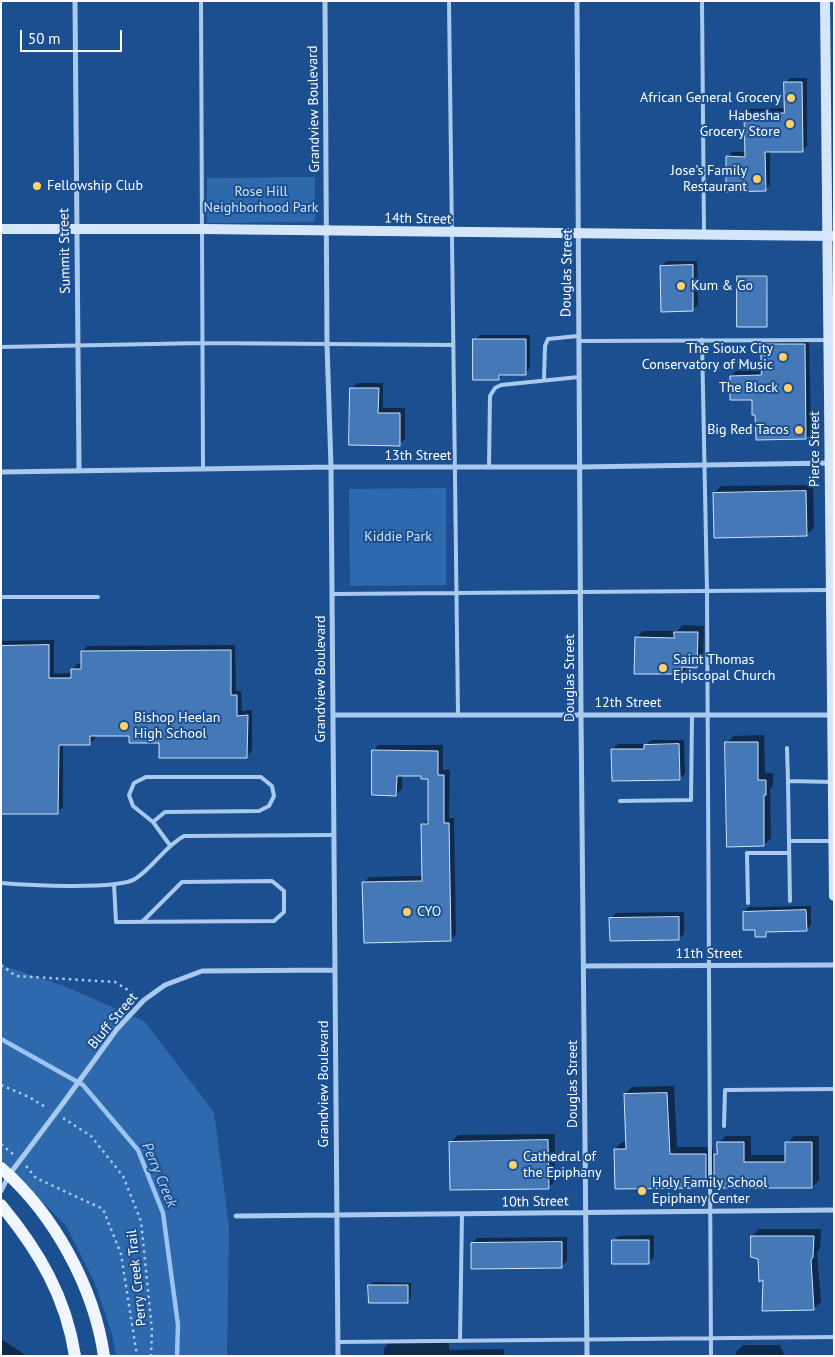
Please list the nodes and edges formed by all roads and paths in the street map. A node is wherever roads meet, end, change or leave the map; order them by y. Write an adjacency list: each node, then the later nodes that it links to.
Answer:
1 (75, 1): 9 (street, Summit Street)
2 (201, 1): 10 (lane)
3 (325, 1): 11 (street, Grandview Boulevard)
4 (449, 1): 12 (lane)
5 (578, 1): 13 (street, Douglas Street)
6 (702, 1): 14 (lane)
7 (825, 1): 15 (main road, Pierce Street)
8 (1, 229): 9 (main road, 14th Street)
9 (76, 229): 10 (main road, 14th Street); 21 (street, Summit Street)
10 (202, 229): 11 (main road, 14th Street); 19 (lane)
11 (327, 230): 12 (main road, 14th Street); 20 (street, Grandview Boulevard)
12 (452, 233): 13 (main road, 14th Street); 22 (lane)
13 (579, 234): 14 (main road, 14th Street); 16 (street, Douglas Street)
14 (704, 234): 15 (main road, 14th Street)
15 (830, 236): 18 (main road, Pierce Street)
16 (578, 338): 17 (lane); 24 (street, Douglas Street); 25 (lane)
17 (702, 340): 18 (lane); 27 (lane)
18 (831, 340): 26 (main road, Pierce Street)
19 (203, 344): 20 (lane); 21 (lane); 33 (lane)
20 (328, 344): 22 (lane); 28 (street, Grandview Boulevard)
21 (78, 345): 23 (lane); 32 (street, Summit Street)
22 (452, 345): 29 (lane)
23 (1, 347)
24 (579, 377): 25 (lane); 31 (street, Douglas Street)
25 (544, 379): 30 (lane)
26 (831, 464): 27 (street, 13th Street); 35 (main road, Pierce Street)
27 (705, 466): 31 (street, 13th Street); 37 (lane)
28 (331, 467): 29 (street, 13th Street); 33 (street, 13th Street); 39 (street, Grandview Boulevard)
29 (455, 467): 30 (street, 13th Street); 38 (lane)
30 (489, 467): 31 (street, 13th Street)
31 (580, 467): 36 (street, Douglas Street)
32 (79, 470): 33 (street, 13th Street); 34 (street, 13th Street)
33 (203, 470)
34 (1, 472)
35 (832, 590): 37 (lane); 47 (main road, Pierce Street)
36 (581, 591): 37 (lane); 38 (lane); 43 (street, Douglas Street)
37 (707, 591): 45 (lane)
38 (455, 593): 39 (lane); 42 (lane)
39 (332, 594): 46 (street, Grandview Boulevard)
40 (1, 597): 41 (lane)
41 (98, 597)
42 (458, 714): 43 (street, 12th Street); 46 (street, 12th Street)
43 (580, 714): 44 (street, 12th Street); 67 (street, Douglas Street)
44 (692, 714): 45 (street, 12th Street); 51 (lane)
45 (706, 714): 47 (street, 12th Street); 64 (lane)
46 (333, 715): 53 (street, Grandview Boulevard)
47 (832, 715): 50 (main road, Pierce Street)
48 (787, 748): 49 (lane)
49 (788, 782): 50 (lane); 54 (lane)
50 (832, 782): 55 (main road, Pierce Street)
51 (620, 801)
52 (153, 822): 52 (lane); 56 (lane)
53 (334, 836): 56 (lane); 68 (street, Grandview Boulevard)
54 (789, 841): 55 (lane); 57 (lane)
55 (833, 841): 60 (main road, Pierce Street)
56 (169, 844): 59 (lane)
57 (789, 853): 61 (lane); 62 (lane)
58 (1, 883): 59 (lane)
59 (114, 884): 63 (lane)
60 (834, 896)
61 (790, 901)
62 (748, 903)
63 (143, 921): 63 (lane)
64 (709, 965): 65 (street, 11th Street); 67 (street, 11th Street); 82 (lane)
65 (834, 965)
66 (1, 966): 69 (path)
67 (584, 966): 81 (street, Douglas Street)
68 (335, 970): 69 (street, Bluff Street); 84 (street, Grandview Boulevard)
69 (144, 1000): 76 (street, Bluff Street, bridge)
70 (1, 1085): 72 (path)
71 (834, 1090): 74 (lane)
72 (52, 1111)
73 (60, 1116): 94 (path, Perry Creek Trail)
74 (724, 1126)
75 (1, 1144): 76 (path)
76 (20, 1160): 77 (street, Bluff Street); 93 (path)
77 (5, 1172): 78 (street, Bluff Street); 92 (main road)
78 (1, 1191)
79 (1, 1205): 91 (main road)
80 (834, 1210): 82 (street, 10th Street)
81 (586, 1212): 82 (street, 10th Street); 83 (street, 10th Street); 88 (street, Douglas Street)
82 (710, 1212): 87 (lane)
83 (462, 1214): 84 (street, 10th Street); 89 (lane)
84 (337, 1215): 85 (street, 10th Street); 90 (street, Grandview Boulevard)
85 (236, 1216)
86 (834, 1337): 87 (lane)
87 (711, 1338): 88 (lane); 97 (lane)
88 (587, 1340): 89 (lane); 96 (street, Douglas Street)
89 (460, 1341): 90 (lane)
90 (338, 1342): 95 (street, Grandview Boulevard)
91 (75, 1356)
92 (104, 1356)
93 (137, 1356)
94 (152, 1356)
95 (338, 1356)
96 (587, 1356)
97 (711, 1356)

